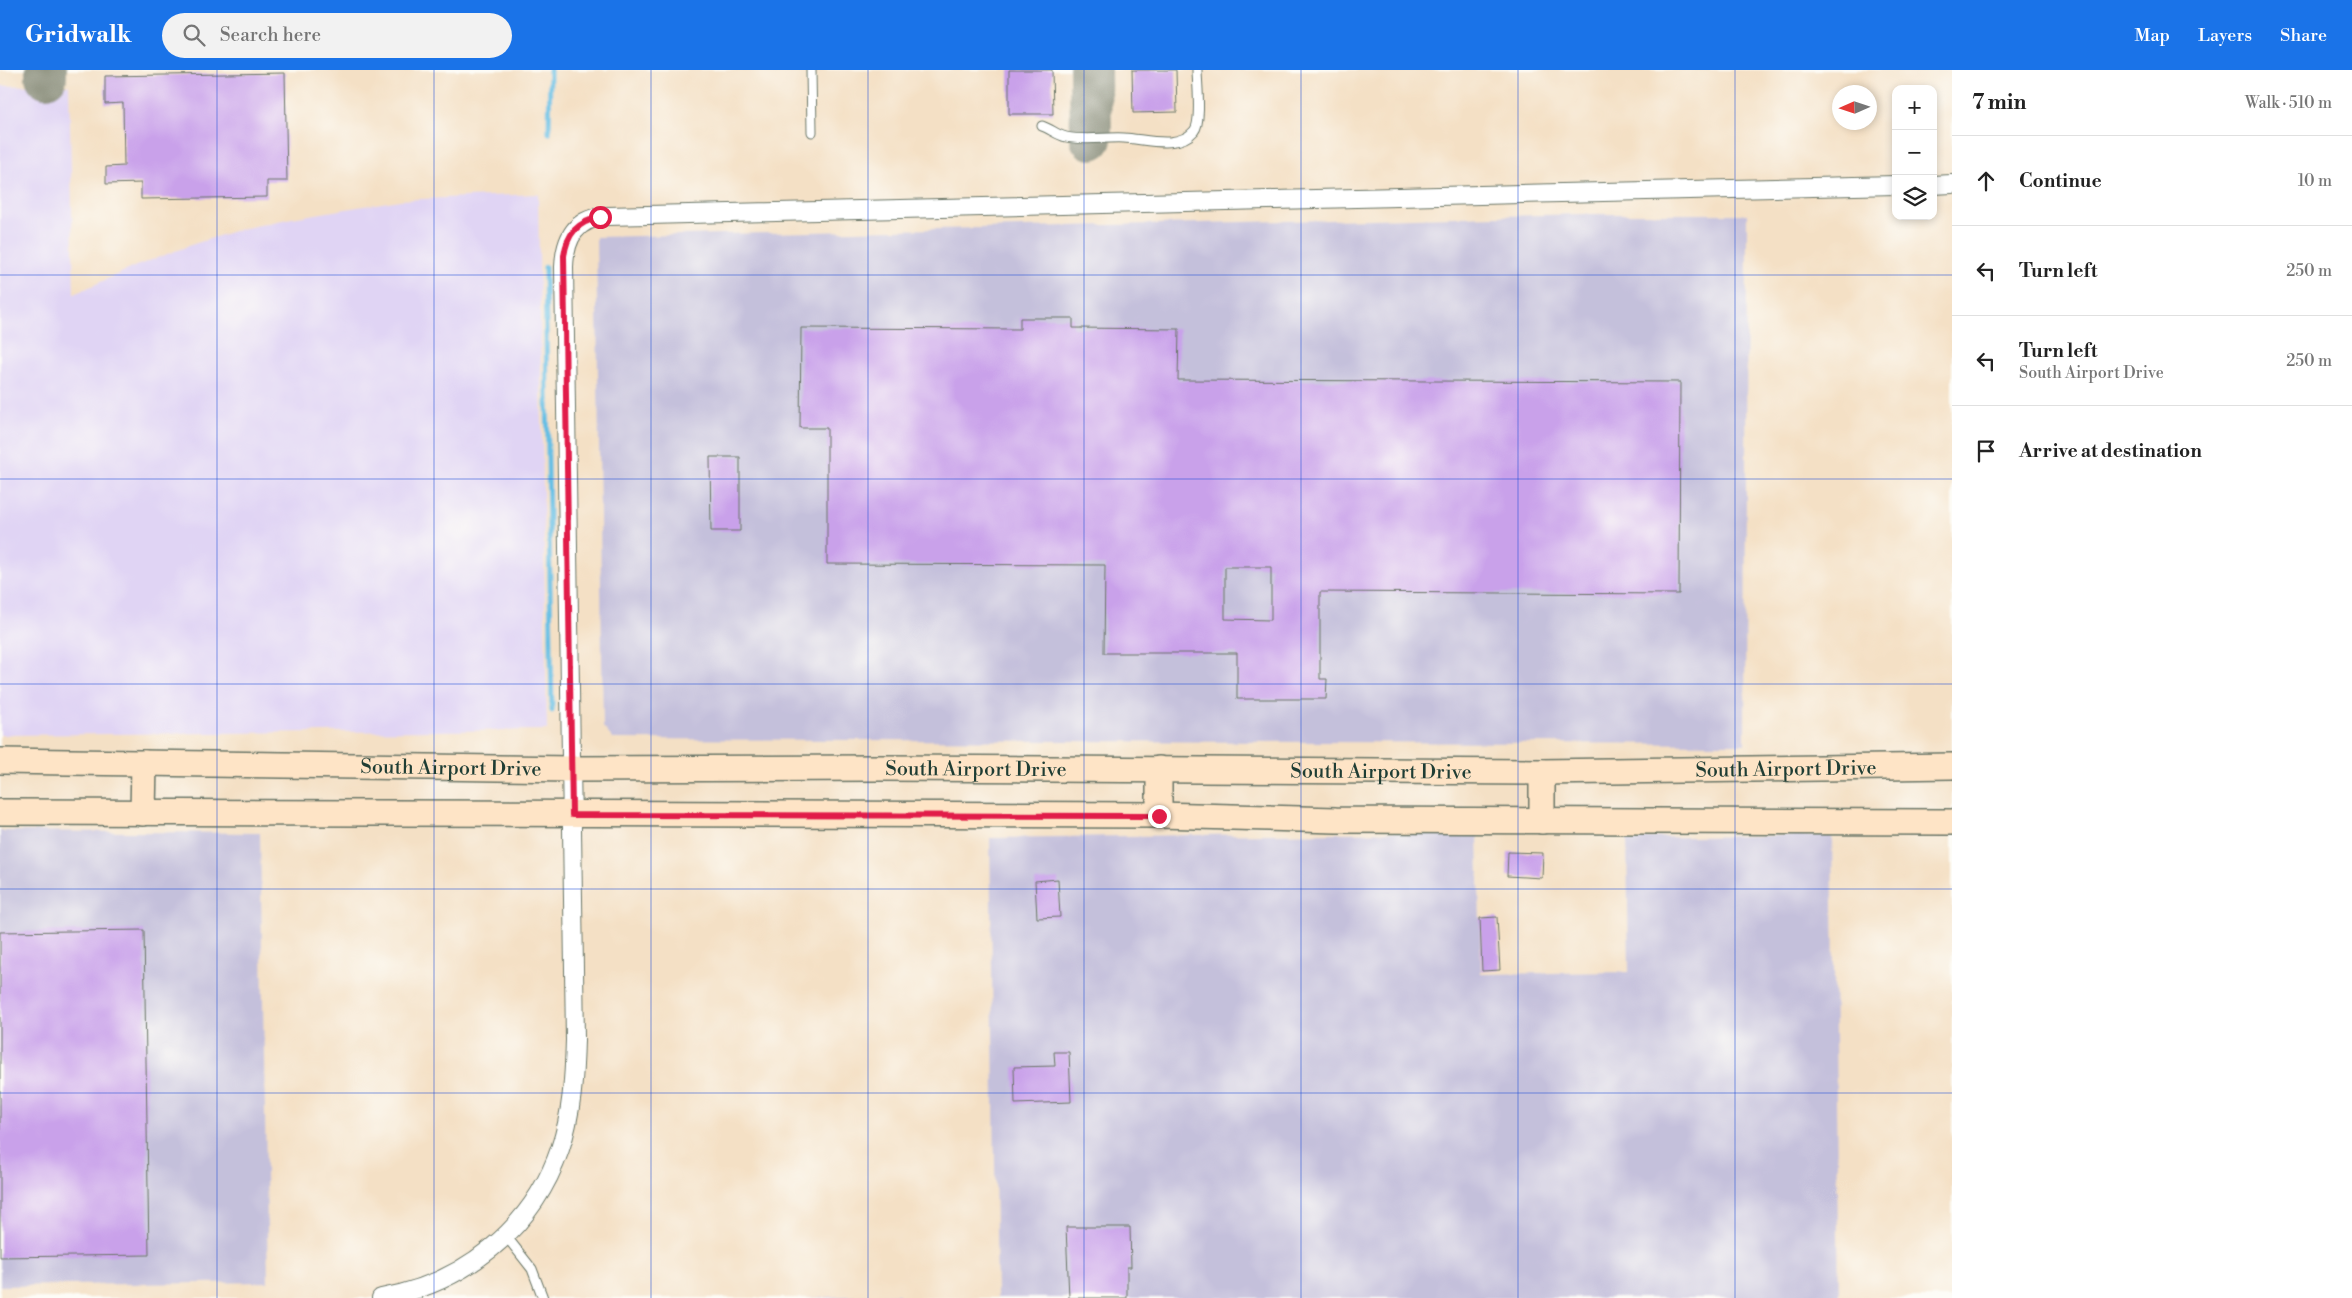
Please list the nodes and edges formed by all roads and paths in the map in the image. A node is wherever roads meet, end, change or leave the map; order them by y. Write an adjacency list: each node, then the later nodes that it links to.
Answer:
1 (811, 70): 4 (lane)
2 (1197, 70): 3 (lane)
3 (1042, 126)
4 (812, 132)
5 (1937, 184): 6 (street)
6 (1952, 184)
7 (1892, 185): 11 (street)
8 (0, 762): 9 (main road, South Airport Drive)
9 (144, 763): 11 (main road, South Airport Drive); 15 (main road)
10 (1952, 766): 13 (main road, South Airport Drive)
11 (571, 769): 12 (main road, South Airport Drive); 16 (street)
12 (1159, 769): 13 (main road, South Airport Drive); 17 (main road)
13 (1542, 772): 18 (main road)
14 (0, 812): 15 (main road)
15 (143, 813): 16 (main road)
16 (572, 815): 17 (main road); 20 (street)
17 (1159, 816): 18 (main road)
18 (1542, 821): 19 (main road)
19 (1952, 822)
20 (506, 1236): 21 (street); 22 (lane)
21 (381, 1298)
22 (543, 1298)

